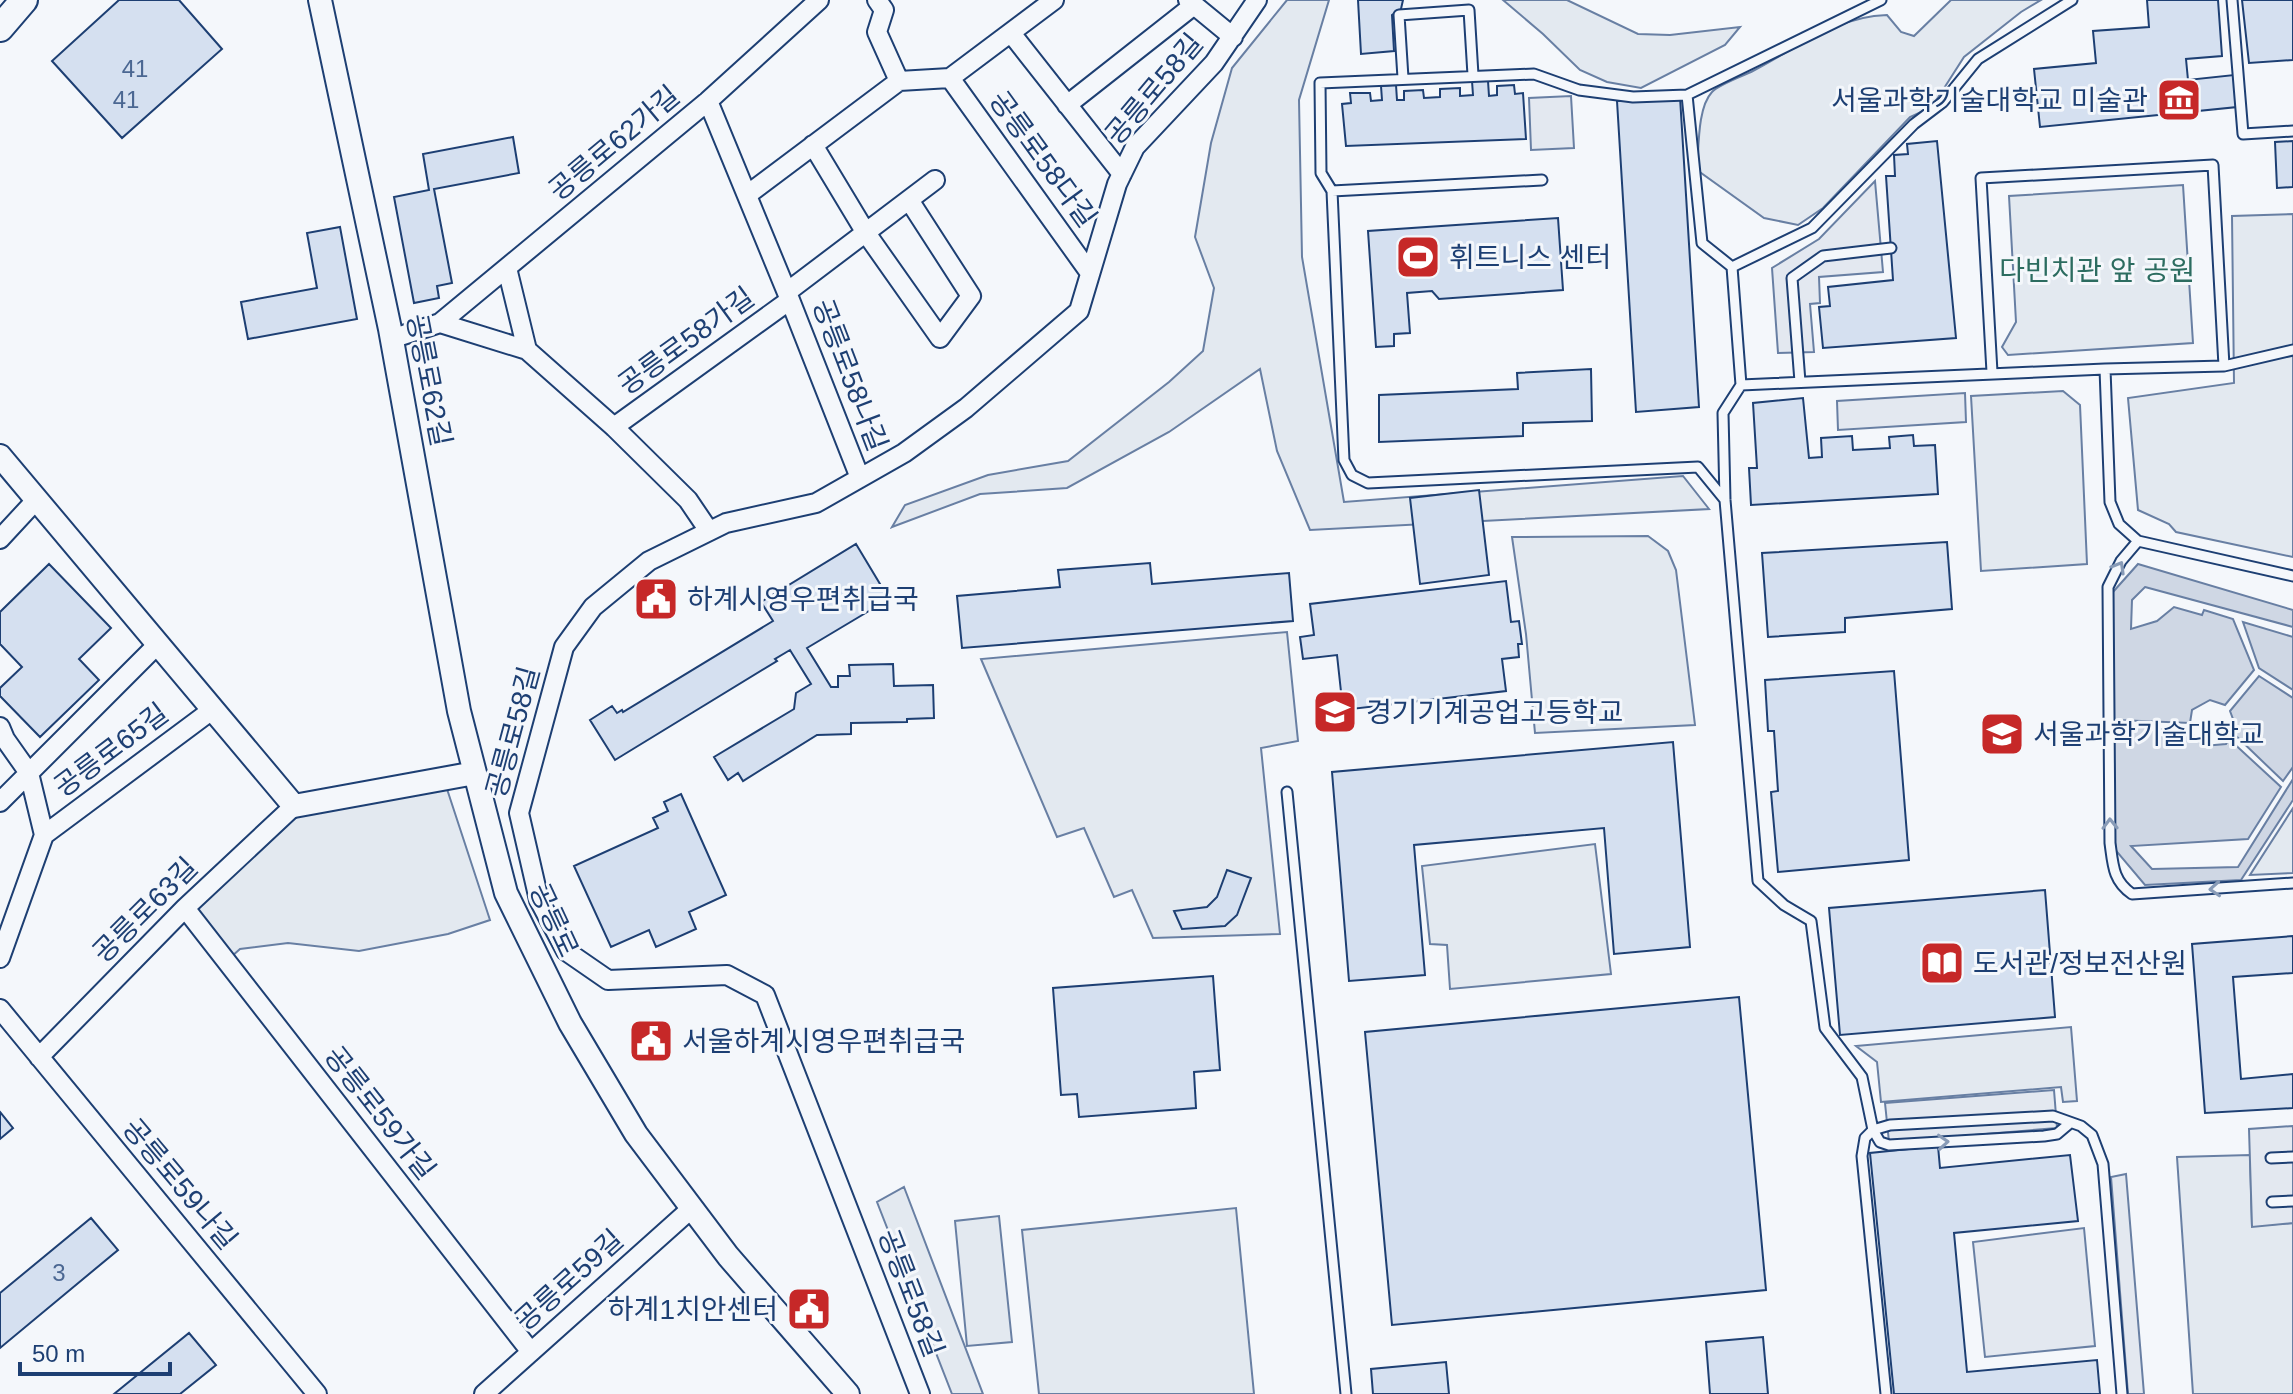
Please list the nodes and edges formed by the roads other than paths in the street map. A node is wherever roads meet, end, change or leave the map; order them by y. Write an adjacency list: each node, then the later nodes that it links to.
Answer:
1 (24, 0): 11 (main road)
2 (320, 0): 36 (street, 공릉로62길)
3 (819, 0): 19 (street, 공릉로62가길)
4 (877, 0): 17 (street)
5 (1054, 0): 12 (street, 공릉로58다길)
6 (1257, 0): 13 (street, 공릉로58길)
7 (1881, 0): 18 (lane)
8 (2072, 0): 31 (lane)
9 (2232, 0): 21 (lane)
10 (1191, 2): 13 (street); 20 (street, 공릉로58길)
11 (0, 28)
12 (1011, 33): 15 (street, 공릉로58다길); 20 (street, 공릉로58길)
13 (1233, 37): 23 (street, 공릉로58길)
14 (1473, 75): 16 (lane); 16 (lane); 18 (lane)
15 (950, 78): 17 (street, 공릉로58다길); 33 (street, 공릉로58다길)
16 (1403, 78): 26 (lane)
17 (899, 81): 22 (street)
18 (1687, 95): 31 (lane)
19 (708, 101): 27 (street, 공릉로58나길); 32 (street, 공릉로62가길)
20 (1067, 105): 23 (street, 공릉로58길)
21 (2293, 131)
22 (813, 145): 27 (street); 29 (street)
23 (1122, 174): 33 (street, 공릉로58길)
24 (935, 180): 28 (street, 공릉로58나길)
25 (1542, 180): 26 (lane)
26 (1332, 191): 48 (lane)
27 (747, 195): 34 (street, 공릉로58나길)
28 (909, 200): 29 (street, 공릉로58나길); 29 (street)
29 (866, 233): 34 (street, 공릉로58나길)
30 (1891, 248): 42 (lane)
31 (1732, 267): 43 (lane)
32 (507, 268): 35 (street, 공릉로62가길); 37 (street)
33 (1090, 273): 46 (street, 공릉로58길)
34 (789, 296): 44 (street, 공릉로58가길); 46 (street, 공릉로58나길)
35 (440, 323): 36 (street, 공릉로62가길); 37 (street)
36 (391, 339): 57 (street, 공릉로62길)
37 (527, 350): 44 (street, 공릉로58가길)
38 (2293, 350): 39 (lane)
39 (2224, 366): 40 (lane); 41 (lane)
40 (2105, 369): 41 (lane); 51 (lane)
41 (1992, 372): 42 (lane)
42 (1800, 382): 43 (lane)
43 (1741, 385): 48 (lane)
44 (614, 427): 49 (street, 공릉로58가길)
45 (0, 456): 47 (street)
46 (860, 478): 49 (street, 공릉로58길)
47 (37, 499): 50 (street); 53 (street)
48 (1725, 500): 68 (lane)
49 (709, 531): 78 (street, 공릉로58길)
50 (0, 539)
51 (2138, 541): 52 (lane); 62 (lane, one-way to 51)
52 (2293, 576)
53 (157, 645): 54 (street); 56 (street)
54 (212, 710): 60 (street); 61 (street, 공릉로65길)
55 (0, 727): 56 (street)
56 (29, 773): 59 (street); 61 (street, 공릉로65길)
57 (475, 773): 60 (street); 73 (street, 공릉로)
58 (1287, 792): 79 (lane)
59 (0, 802)
60 (294, 806): 63 (street, 공릉로63길)
61 (44, 835): 64 (street, 공릉로65길)
62 (2293, 883)
63 (185, 908): 66 (street, 공릉로63길); 74 (street, 공릉로59가길)
64 (0, 958)
65 (0, 1009): 66 (street, 공릉로59나길)
66 (39, 1057): 75 (street, 공릉로59나길)
67 (2070, 1123): 68 (lane); 68 (lane, one-way to 67); 81 (lane)
68 (1873, 1130): 80 (lane)
69 (2293, 1157): 70 (lane)
70 (2271, 1158)
71 (2293, 1201): 72 (lane)
72 (2272, 1202)
73 (692, 1208): 74 (street, 공릉로59길); 77 (street, 공릉로)
74 (531, 1352): 76 (street, 공릉로59길)
75 (317, 1394)
76 (484, 1394)
77 (848, 1394)
78 (920, 1394)
79 (1346, 1394)
80 (1886, 1394)
81 (2122, 1394)

